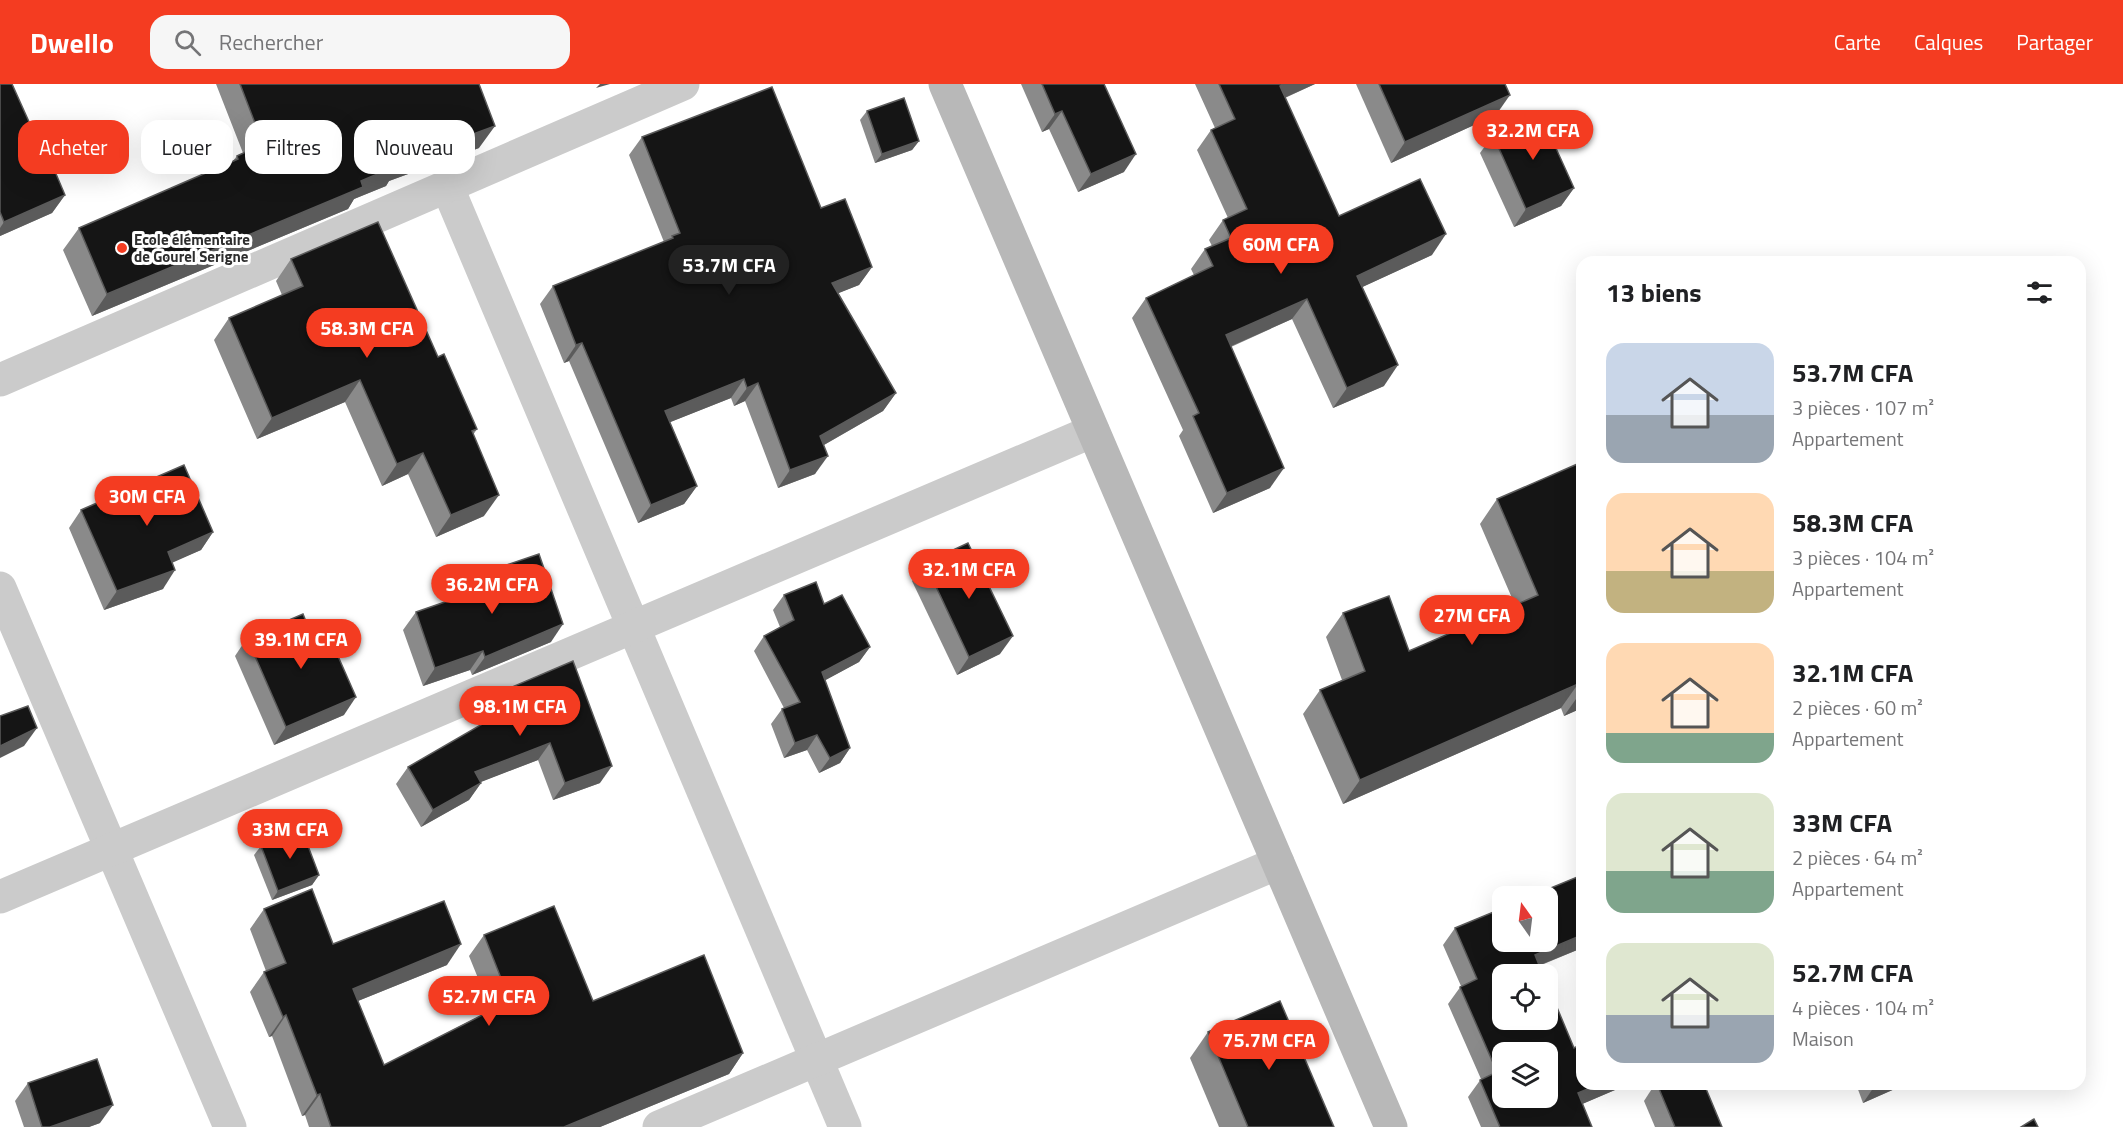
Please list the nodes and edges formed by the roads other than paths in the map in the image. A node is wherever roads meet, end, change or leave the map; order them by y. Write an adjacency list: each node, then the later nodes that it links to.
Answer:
1 (683, 84): 3 (street)
2 (945, 84): 5 (main road)
3 (447, 186): 4 (street); 7 (street)
4 (0, 380)
5 (1093, 430): 7 (street); 9 (main road)
6 (0, 588): 8 (street)
7 (634, 627): 8 (street); 11 (street)
8 (112, 849): 10 (street); 12 (street)
9 (1278, 862): 11 (street); 15 (main road)
10 (0, 897)
11 (817, 1060): 13 (street); 14 (street)
12 (230, 1127)
13 (658, 1127)
14 (845, 1127)
15 (1392, 1127)

